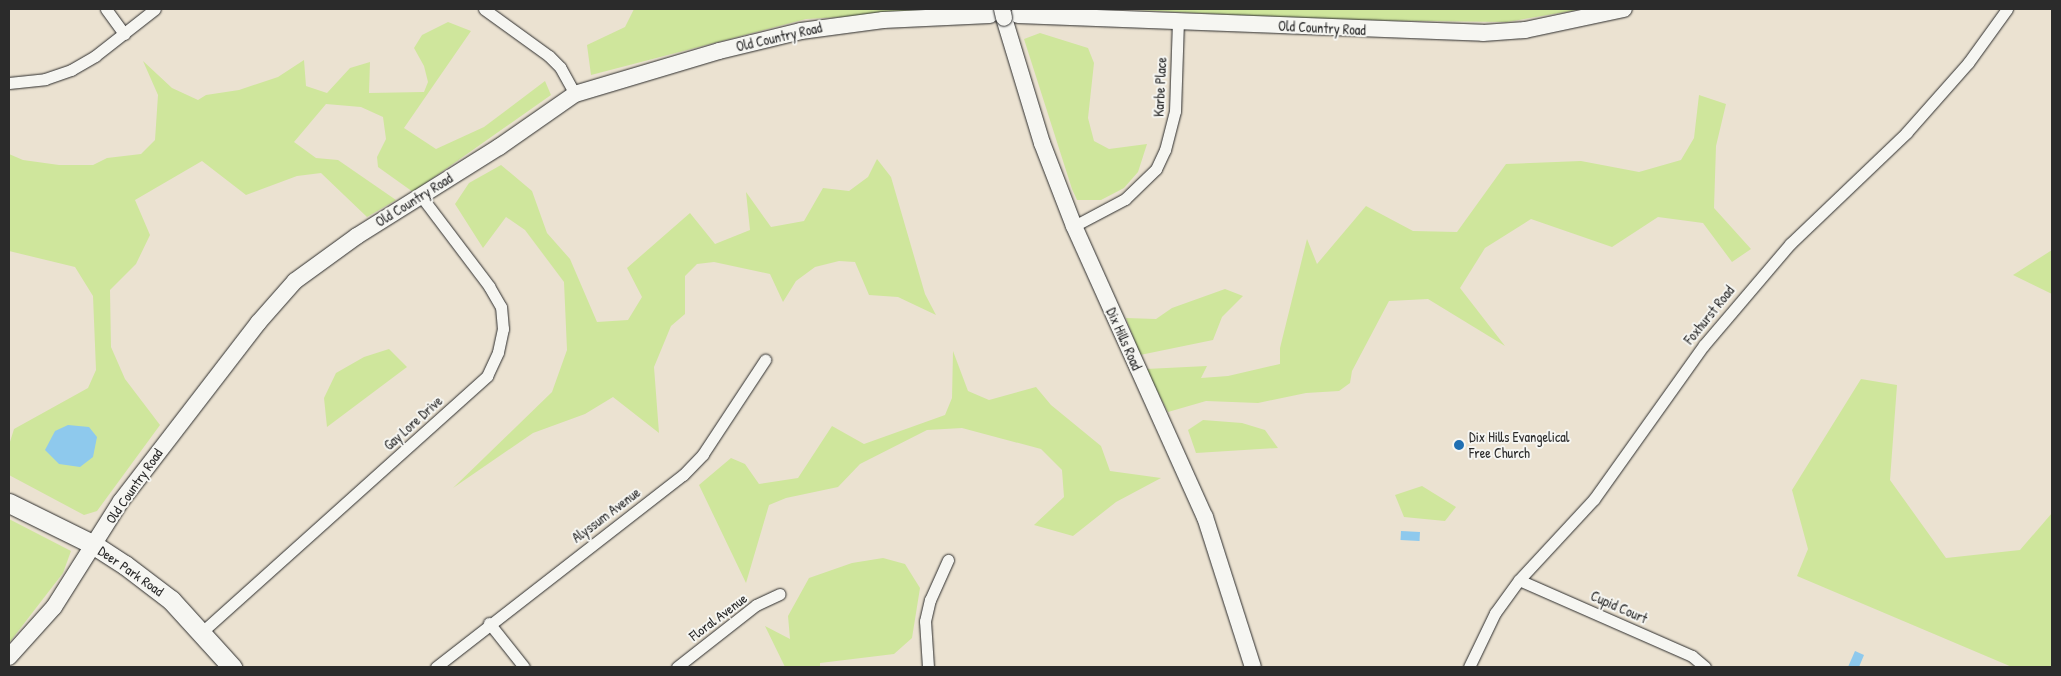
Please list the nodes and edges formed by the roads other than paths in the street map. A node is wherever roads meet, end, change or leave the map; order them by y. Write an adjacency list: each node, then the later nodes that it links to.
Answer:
1 (106, 9): 9 (street)
2 (155, 9): 9 (street)
3 (484, 9): 11 (street)
4 (1624, 9): 8 (main road, Old Country Road)
5 (2007, 9): 18 (street, Foxhurst Road)
6 (996, 12): 11 (main road, Old Country Road); 13 (main road, Dix Hills Road, bridge)
7 (1018, 15): 8 (main road, Old Country Road)
8 (1178, 21): 13 (street, Karbe Place)
9 (124, 34): 10 (street)
10 (9, 83)
11 (575, 94): 12 (main road, Old Country Road)
12 (421, 196): 16 (main road, Old Country Road); 21 (street, Gay Lore Drive)
13 (1074, 226): 28 (main road, Dix Hills Road)
14 (765, 360): 20 (street, Alyssum Avenue)
15 (9, 503): 16 (main road, Deer Park Road)
16 (94, 544): 21 (main road, Deer Park Road); 22 (main road, Old Country Road)
17 (948, 560): 27 (street)
18 (1519, 580): 29 (street, Foxhurst Road); 30 (street, Cupid Court)
19 (780, 594): 26 (street, Floral Avenue)
20 (489, 623): 24 (street, Alyssum Avenue); 25 (street)
21 (202, 631): 23 (main road, Deer Park Road)
22 (9, 657)
23 (232, 667)
24 (436, 667)
25 (524, 667)
26 (677, 667)
27 (928, 667)
28 (1252, 667)
29 (1469, 667)
30 (1705, 667)

